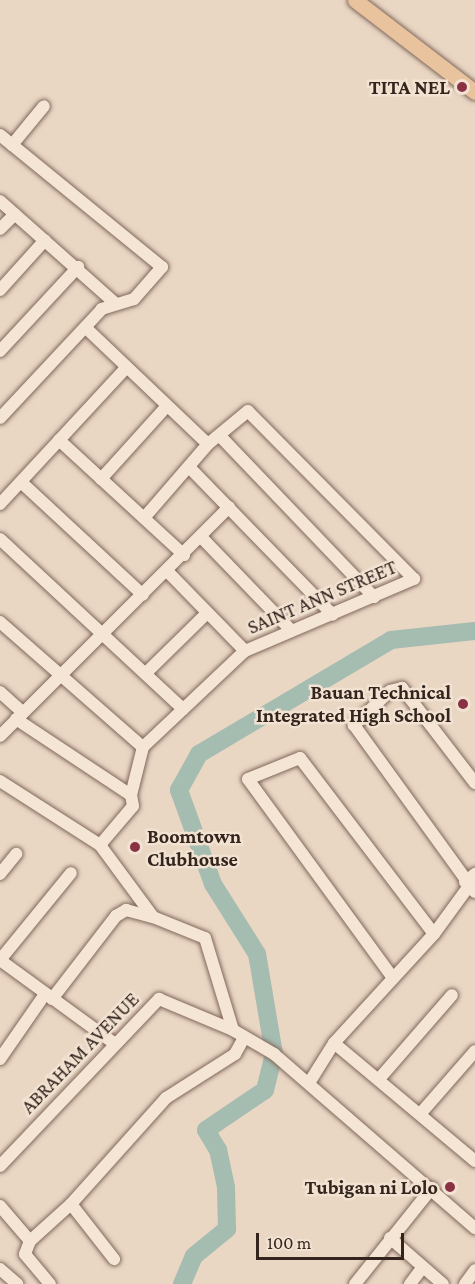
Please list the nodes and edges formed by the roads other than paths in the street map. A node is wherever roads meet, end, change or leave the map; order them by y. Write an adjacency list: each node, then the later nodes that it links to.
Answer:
1 (355, 0): 2 (main road)
2 (475, 92)
3 (44, 106): 5 (street)
4 (0, 135): 5 (street)
5 (12, 146): 12 (street)
6 (0, 201): 7 (street)
7 (15, 214): 8 (street); 9 (street)
8 (0, 229)
9 (45, 240): 10 (street); 11 (street)
10 (78, 267): 12 (street); 14 (street)
11 (0, 290)
12 (115, 303): 13 (street)
13 (86, 328): 15 (street); 17 (street)
14 (0, 351)
15 (126, 368): 16 (street); 19 (street)
16 (166, 407): 20 (street); 22 (street)
17 (0, 418)
18 (220, 436): 20 (street); 32 (street); 32 (street, SAINT ANN STREET)
19 (59, 440): 22 (street); 23 (street)
20 (208, 444): 21 (street)
21 (189, 467): 25 (street); 26 (street)
22 (101, 479): 26 (street)
23 (21, 482): 24 (street); 31 (street)
24 (0, 504)
25 (229, 507): 28 (street); 34 (street)
26 (144, 518): 29 (street)
27 (0, 539): 37 (street)
28 (203, 539): 29 (street); 36 (street)
29 (184, 555): 30 (street)
30 (168, 572): 31 (street); 33 (street)
31 (143, 595): 37 (street)
32 (374, 597): 34 (street, SAINT ANN STREET)
33 (207, 613): 38 (street); 39 (street)
34 (333, 615): 36 (street, SAINT ANN STREET)
35 (0, 622): 40 (street)
36 (291, 630): 38 (street, SAINT ANN STREET)
37 (104, 635): 39 (street); 40 (street)
38 (245, 651): 42 (street, SAINT ANN STREET)
39 (146, 673): 42 (street)
40 (59, 677): 43 (street); 45 (street)
41 (0, 692): 43 (street)
42 (183, 709): 45 (street, SAINT ANN STREET)
43 (19, 715): 44 (street); 48 (street)
44 (0, 736)
45 (143, 747): 48 (street)
46 (0, 781): 49 (street)
47 (475, 783): 53 (street)
48 (131, 795): 49 (street)
49 (100, 845): 54 (street)
50 (16, 854): 52 (street)
51 (71, 873): 56 (street)
52 (0, 874)
53 (471, 884): 55 (street)
54 (153, 917): 59 (street); 60 (street)
55 (434, 934): 57 (street); 57 (street)
56 (0, 960): 59 (street)
57 (393, 978): 63 (street)
58 (452, 994): 66 (street)
59 (49, 997): 62 (street); 65 (street)
60 (233, 1030): 61 (street); 62 (street, ABRAHAM AVENUE)
61 (244, 1038): 67 (street); 72 (street)
62 (114, 1043): 70 (street, ABRAHAM AVENUE)
63 (334, 1043): 66 (street); 67 (street)
64 (475, 1051): 68 (street)
65 (0, 1059)
66 (379, 1078): 68 (street)
67 (309, 1083): 71 (street)
68 (421, 1113): 69 (street)
69 (473, 1153)
70 (0, 1166)
71 (432, 1188): 74 (street); 75 (street)
72 (71, 1204): 76 (street); 77 (street)
73 (0, 1206): 76 (street)
74 (475, 1228)
75 (390, 1239): 78 (street); 83 (street)
76 (30, 1241): 82 (street)
77 (114, 1259)
78 (422, 1268): 84 (street); 85 (street)
79 (0, 1269): 81 (street)
80 (475, 1270): 86 (street)
81 (16, 1284)
82 (50, 1284)
83 (355, 1284)
84 (410, 1284)
85 (443, 1284)
86 (465, 1284)

